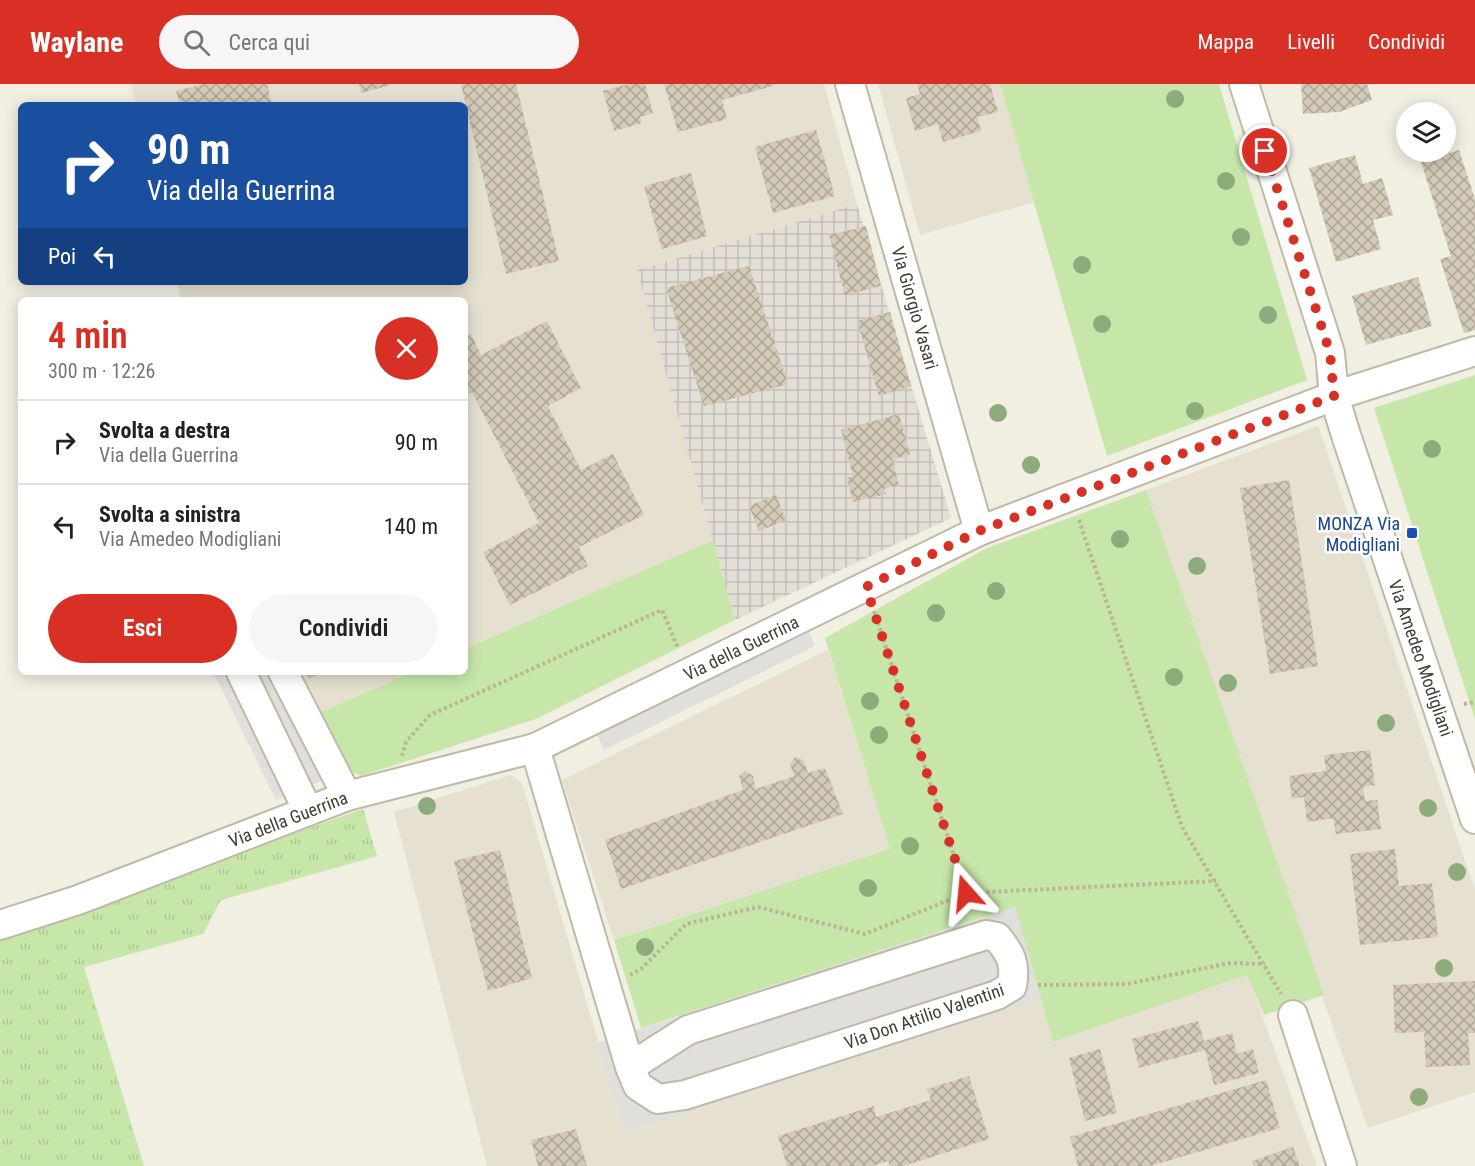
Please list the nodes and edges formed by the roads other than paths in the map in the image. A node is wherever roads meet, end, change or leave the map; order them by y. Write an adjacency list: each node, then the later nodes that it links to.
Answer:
1 (850, 84): 5 (street, Via Giorgio Vasari)
2 (1244, 84): 4 (street, Via Amedeo Modigliani)
3 (1475, 351): 4 (street, Via della Guerrina)
4 (1334, 396): 5 (street, Via della Guerrina); 11 (street, Via Amedeo Modigliani)
5 (979, 531): 8 (street, Via della Guerrina)
6 (242, 675): 10 (street)
7 (285, 675): 9 (street)
8 (535, 748): 9 (street, Via della Guerrina); 14 (street, Via Don Attilio Valentini)
9 (347, 796): 10 (street, Via della Guerrina)
10 (308, 811): 12 (street, Via della Guerrina)
11 (1475, 819)
12 (0, 925)
13 (1293, 1016): 15 (street)
14 (630, 1067): 14 (street, Via Don Attilio Valentini)
15 (1342, 1166)

